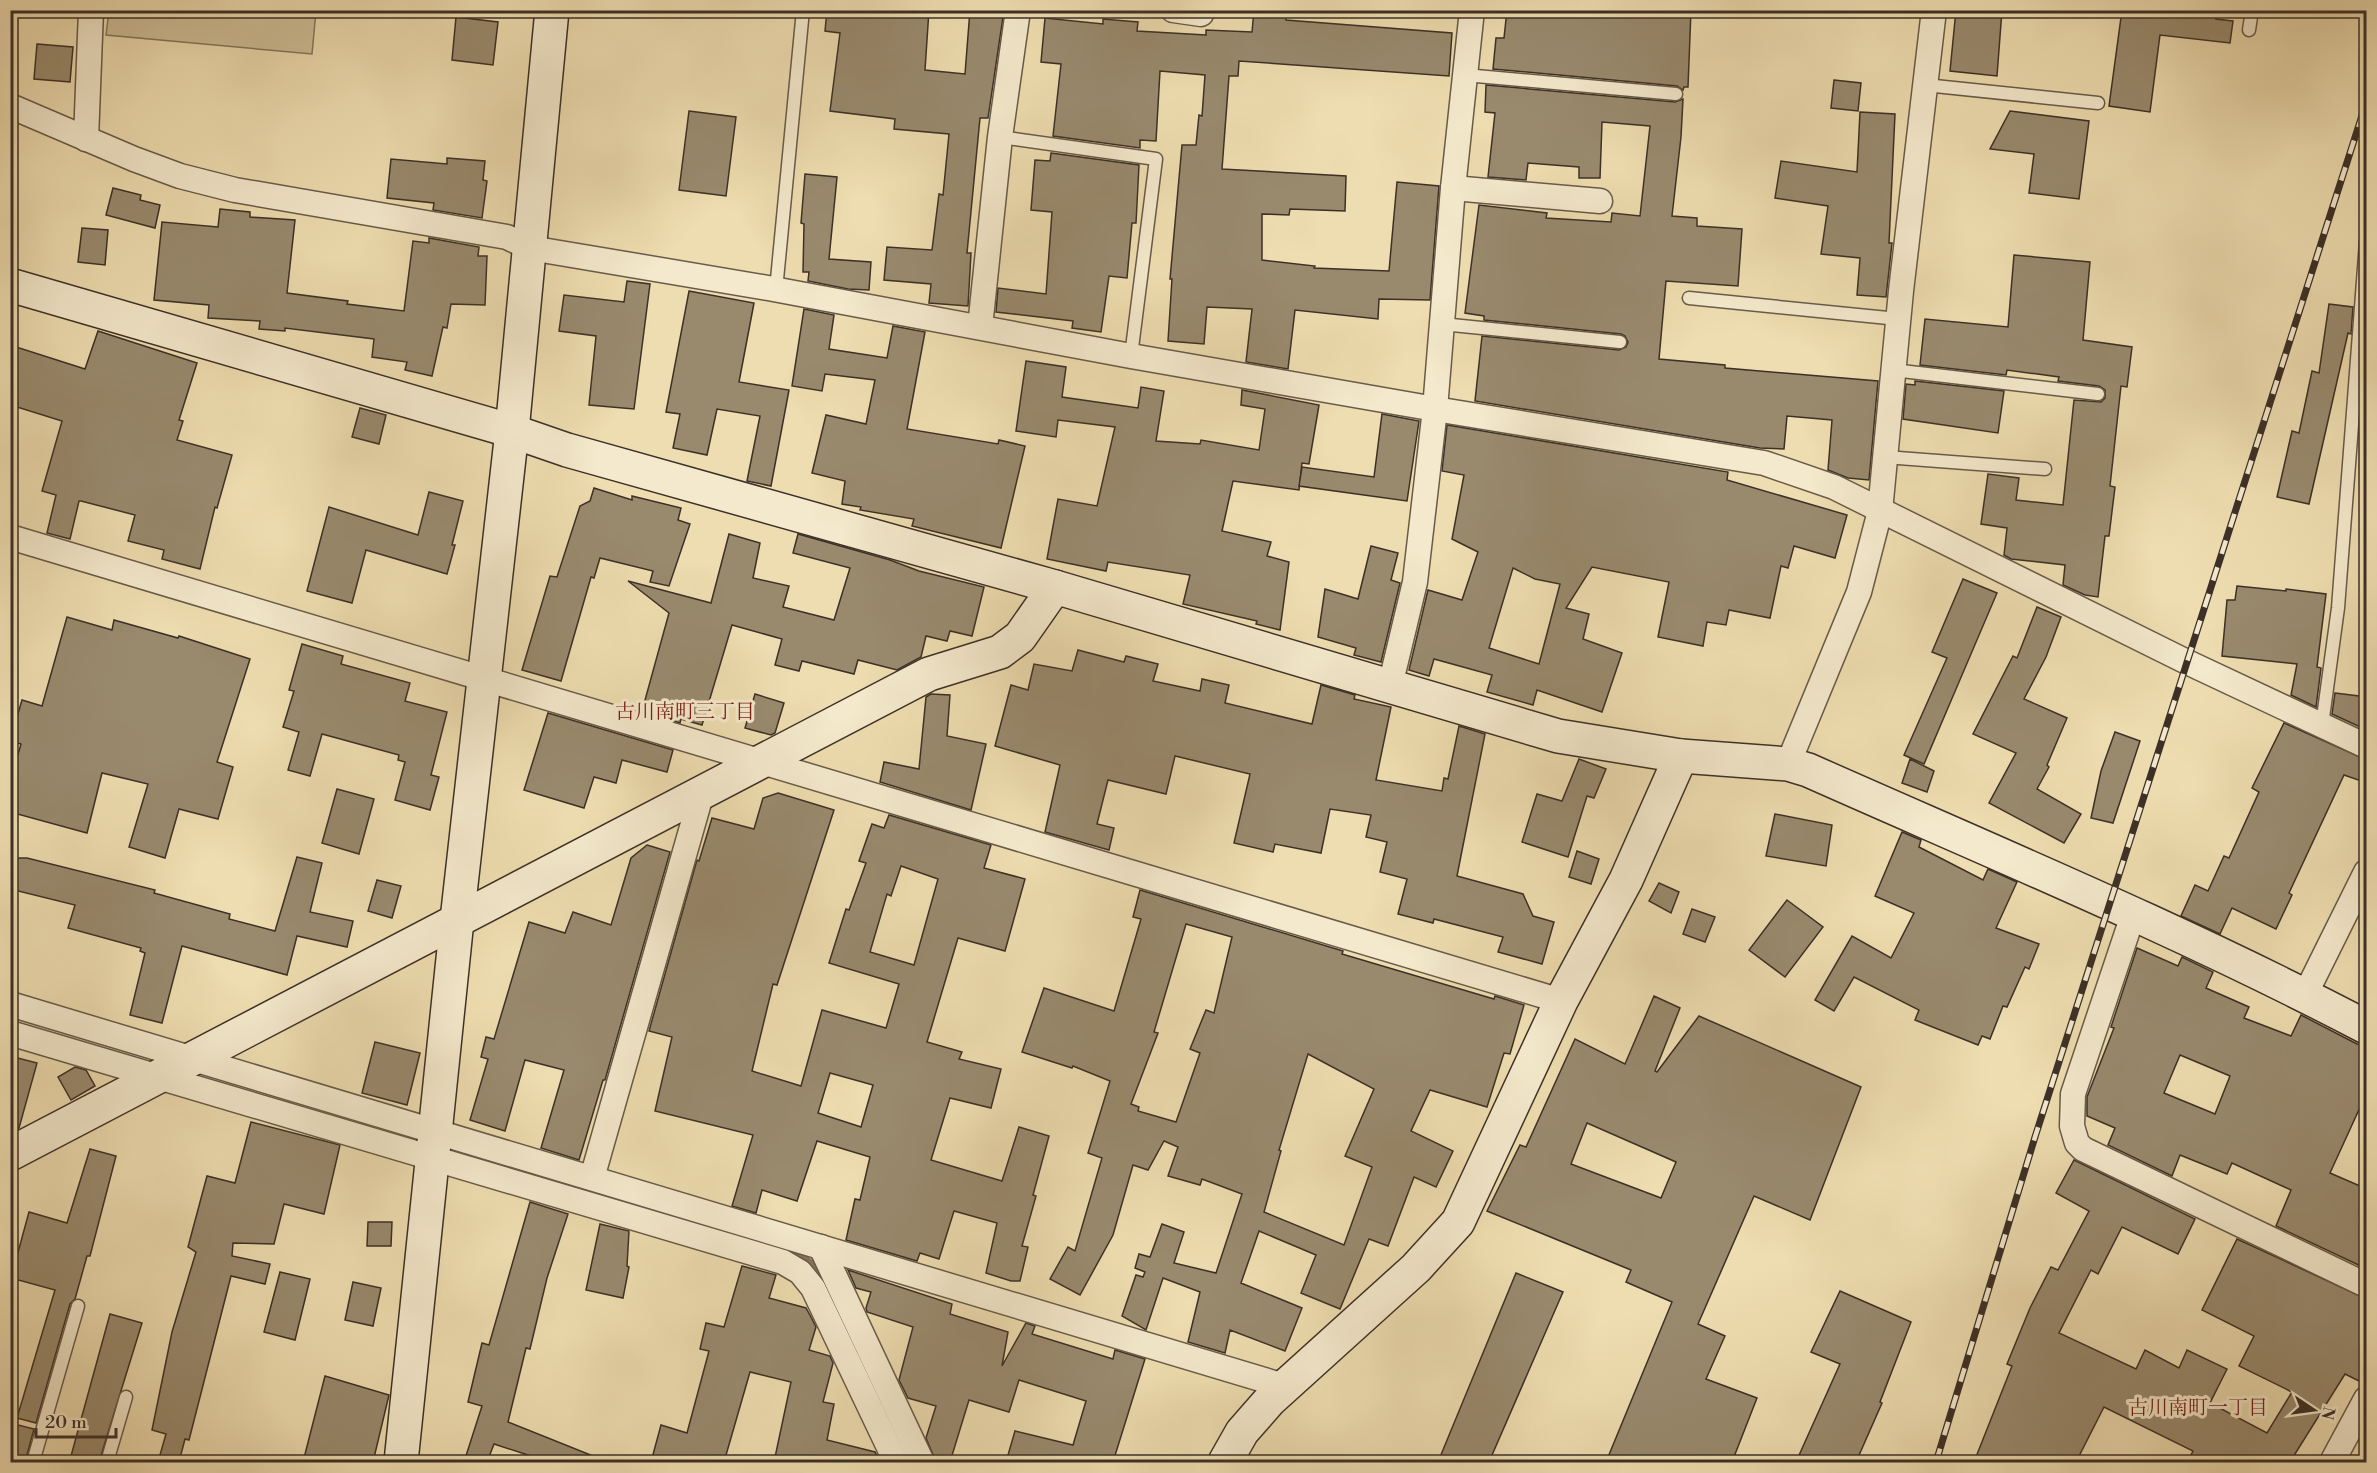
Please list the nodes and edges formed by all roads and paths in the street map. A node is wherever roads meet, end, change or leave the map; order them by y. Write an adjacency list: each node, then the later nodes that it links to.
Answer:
1 (91, 10): 17 (street)
2 (552, 10): 21 (street)
3 (803, 10): 23 (lane)
4 (1018, 10): 16 (street)
5 (1173, 10): 9 (street)
6 (1472, 10): 11 (street)
7 (1934, 10): 12 (street)
8 (2252, 10): 10 (lane)
9 (1201, 14)
10 (2249, 30)
11 (1465, 75): 13 (lane); 18 (street)
12 (1925, 85): 14 (lane); 25 (street)
13 (1676, 94)
14 (2098, 103)
15 (10, 106): 17 (street)
16 (1000, 137): 27 (street); 29 (lane)
17 (86, 139): 21 (street)
18 (1453, 188): 19 (street); 26 (street)
19 (1600, 201)
20 (2367, 242): 41 (lane)
21 (530, 248): 23 (street); 33 (street)
22 (10, 285): 33 (street)
23 (776, 290): 27 (street)
24 (1689, 298): 25 (lane)
25 (1898, 320): 30 (street)
26 (1442, 324): 28 (lane); 32 (street)
27 (980, 327): 29 (street)
28 (1620, 342)
29 (1131, 356): 32 (street)
30 (1893, 370): 31 (lane); 34 (street)
31 (2098, 393)
32 (1436, 409): 36 (street); 40 (street)
33 (512, 431): 38 (street); 39 (street)
34 (1885, 457): 35 (lane); 36 (street)
35 (2045, 469)
36 (1880, 511): 41 (street); 45 (street)
37 (10, 537): 39 (street)
38 (1055, 587): 40 (street); 44 (street)
39 (484, 680): 44 (street); 49 (street)
40 (1390, 686): 43 (street)
41 (2322, 725): 42 (street)
42 (2367, 746)
43 (1681, 756): 45 (street); 51 (street)
44 (763, 761): 46 (street); 51 (street)
45 (1788, 764): 48 (street)
46 (702, 792): 49 (street); 59 (street)
47 (2367, 872): 50 (street)
48 (2133, 915): 50 (street); 62 (street)
49 (458, 920): 55 (street); 57 (street)
50 (2305, 995): 53 (street)
51 (1561, 1001): 64 (street)
52 (10, 1004): 55 (street)
53 (2367, 1027)
54 (10, 1033): 56 (street)
55 (192, 1058): 56 (street); 57 (street)
56 (157, 1077): 57 (street); 58 (street)
57 (434, 1145): 59 (street); 60 (street); 69 (street)
58 (10, 1154)
59 (592, 1178): 60 (street)
60 (710, 1227): 61 (street); 70 (street)
61 (821, 1247): 64 (street); 71 (street)
62 (2367, 1285)
63 (78, 1306): 67 (lane)
64 (1284, 1386): 72 (street)
65 (126, 1397): 68 (lane)
66 (2367, 1399): 73 (street)
67 (33, 1462)
68 (107, 1462)
69 (401, 1462)
70 (896, 1462)
71 (922, 1462)
72 (1225, 1462)
73 (2332, 1462)

